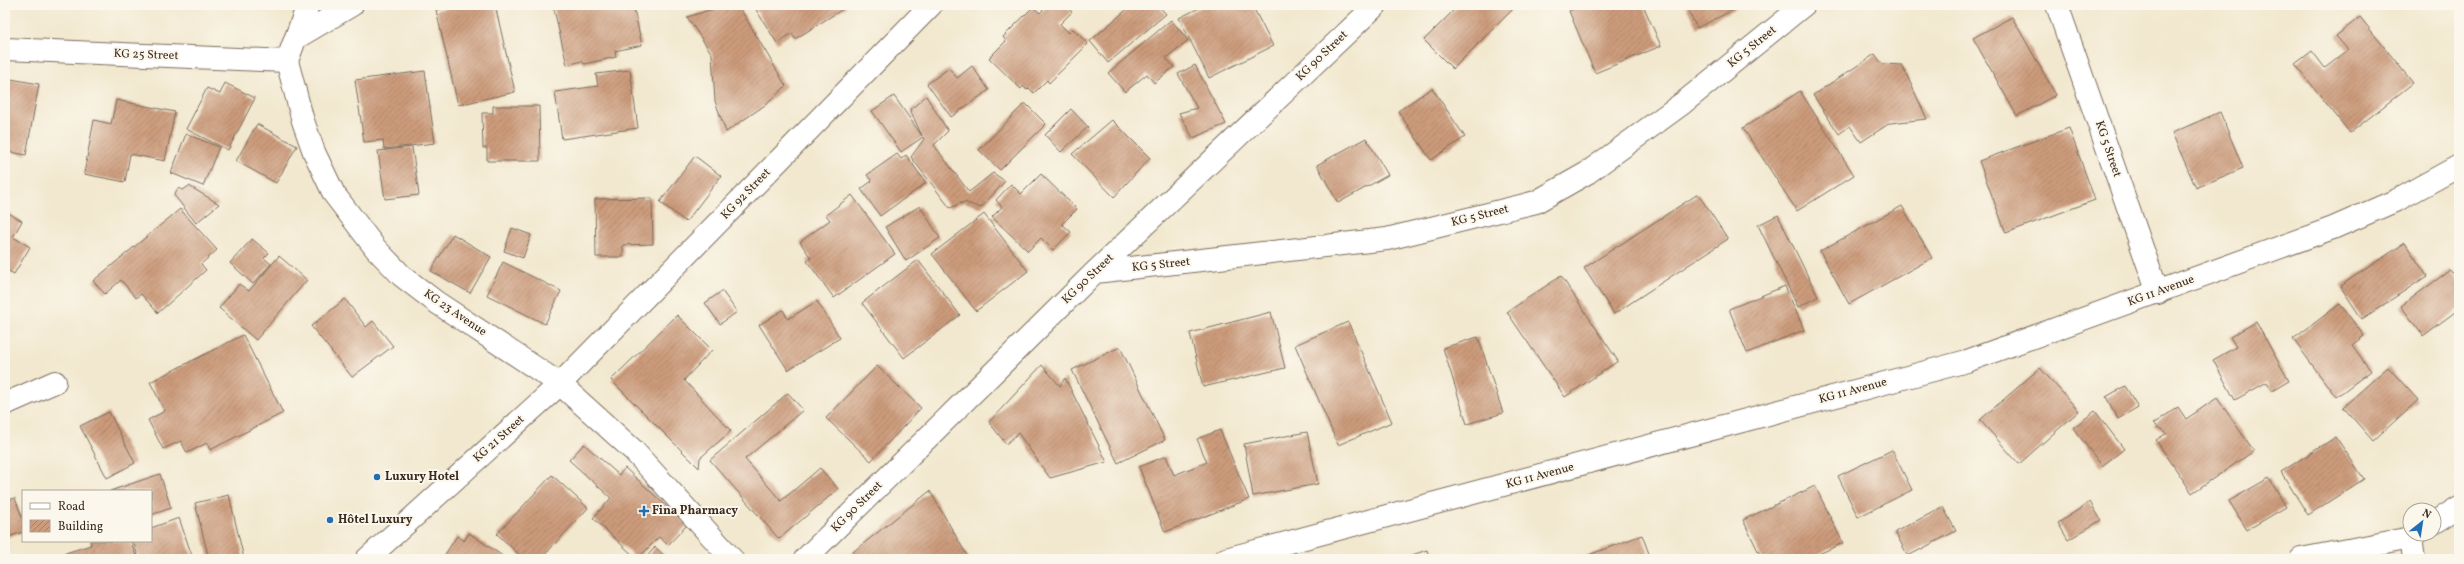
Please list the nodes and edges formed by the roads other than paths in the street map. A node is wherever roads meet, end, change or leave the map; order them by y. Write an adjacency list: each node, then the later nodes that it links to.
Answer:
1 (308, 5): 7 (street)
2 (352, 5): 7 (street)
3 (931, 5): 14 (street, KG 92 Street)
4 (1376, 5): 11 (street, KG 90 Street)
5 (1804, 5): 11 (street, KG 5 Street)
6 (2057, 5): 12 (street, KG 5 Street)
7 (296, 38): 9 (street)
8 (5, 49): 9 (street, KG 25 Street)
9 (288, 61): 14 (street, KG 23 Avenue)
10 (2459, 166): 12 (street, KG 11 Avenue)
11 (1095, 272): 21 (street, KG 90 Street)
12 (2158, 293): 22 (street, KG 11 Avenue)
13 (55, 382): 15 (street)
14 (560, 384): 19 (street, KG 21 Street); 20 (street, KG 23 Avenue)
15 (5, 404)
16 (2459, 507): 17 (street)
17 (2442, 518)
18 (2414, 544): 23 (street)
19 (367, 559)
20 (732, 559)
21 (805, 559)
22 (1226, 559)
23 (2301, 559)

